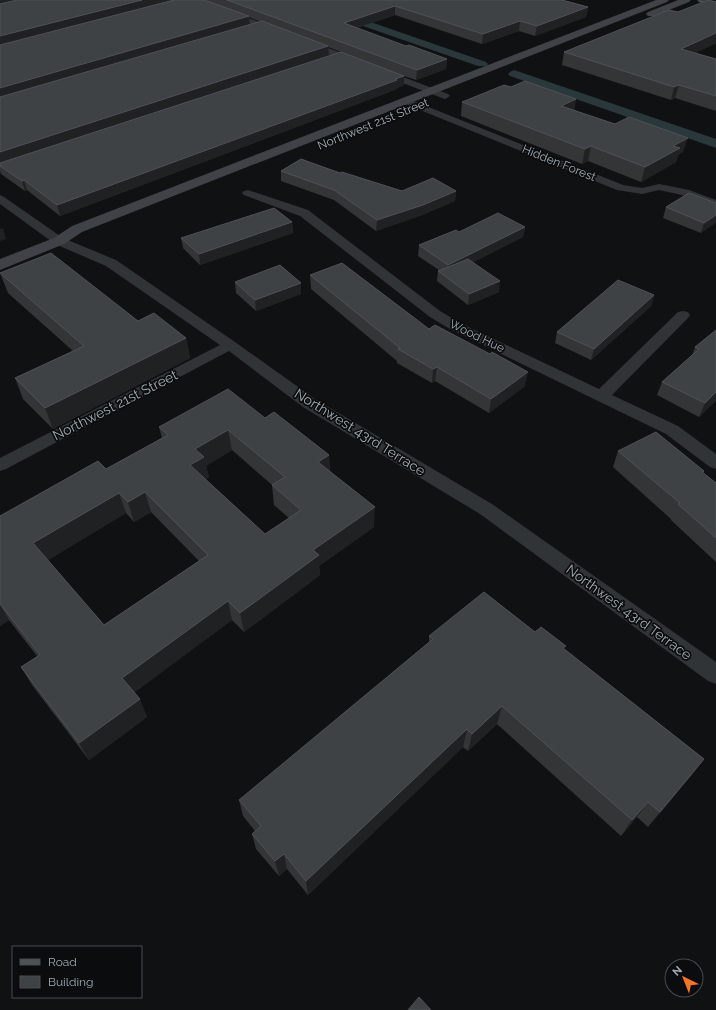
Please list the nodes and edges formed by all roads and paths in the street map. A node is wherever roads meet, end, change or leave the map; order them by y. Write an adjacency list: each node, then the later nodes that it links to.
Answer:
1 (664, 0): 12 (street, Northwest 21st Street)
2 (686, 0): 13 (street, Northwest 21st Street)
3 (702, 0): 5 (main road)
4 (191, 1): 6 (street)
5 (716, 4)
6 (262, 26): 7 (street); 8 (street)
7 (247, 31)
8 (284, 35)
9 (298, 40): 10 (street)
10 (342, 56): 11 (street); 12 (street)
11 (327, 61)
12 (432, 91): 13 (street); 14 (street, Northwest 21st Street)
13 (445, 96): 15 (street, Northwest 21st Street)
14 (406, 101): 15 (street, Hidden Forest); 19 (street, Northwest 21st Street)
15 (419, 106): 18 (street, Hidden Forest); 19 (street, Northwest 21st Street)
16 (248, 193): 23 (street, Wood Hue)
17 (0, 199): 19 (street, Northwest 43rd Terrace)
18 (716, 204)
19 (59, 241): 20 (street, Northwest 21st Street); 22 (street, Northwest 43rd Terrace)
20 (0, 265)
21 (683, 315): 23 (street)
22 (230, 345): 25 (street, Northwest 21st Street); 26 (street, Northwest 43rd Terrace)
23 (601, 396): 24 (street, Wood Hue)
24 (716, 463)
25 (0, 465)
26 (716, 674)

